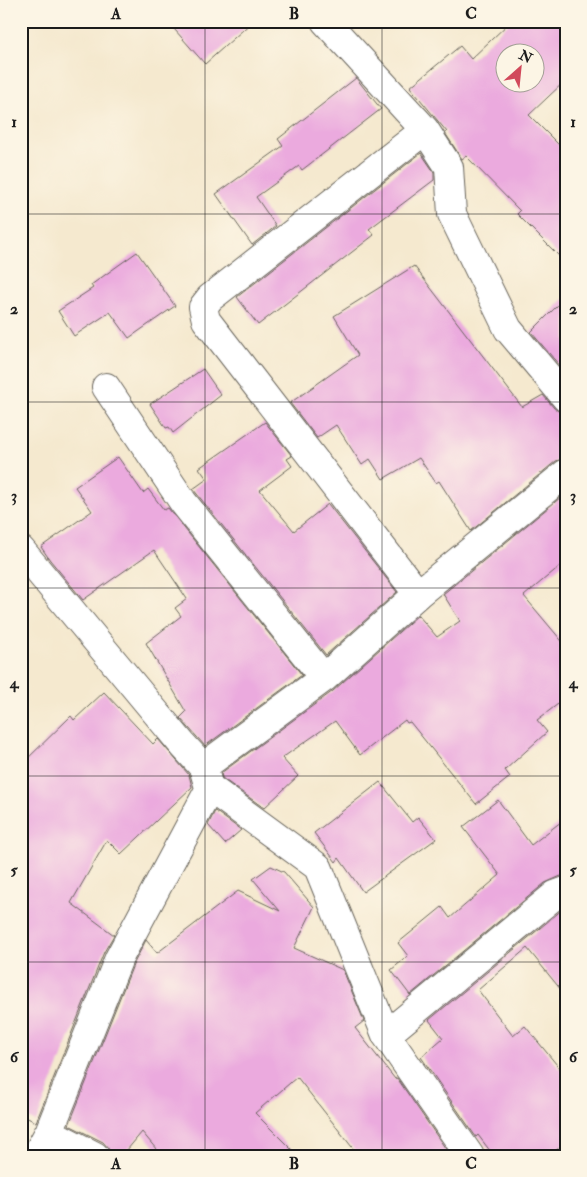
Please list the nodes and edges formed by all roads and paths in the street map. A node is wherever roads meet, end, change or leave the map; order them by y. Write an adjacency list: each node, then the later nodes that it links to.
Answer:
1 (325, 21): 2 (street)
2 (425, 130): 4 (street); 7 (street)
3 (106, 387): 8 (street)
4 (566, 398)
5 (566, 473): 7 (street)
6 (21, 550): 9 (street)
7 (418, 594): 8 (street)
8 (324, 678): 9 (street)
9 (206, 778): 11 (street); 12 (street)
10 (566, 891): 11 (street)
11 (386, 1035): 14 (street)
12 (42, 1144): 13 (street)
13 (95, 1156)
14 (470, 1156)

